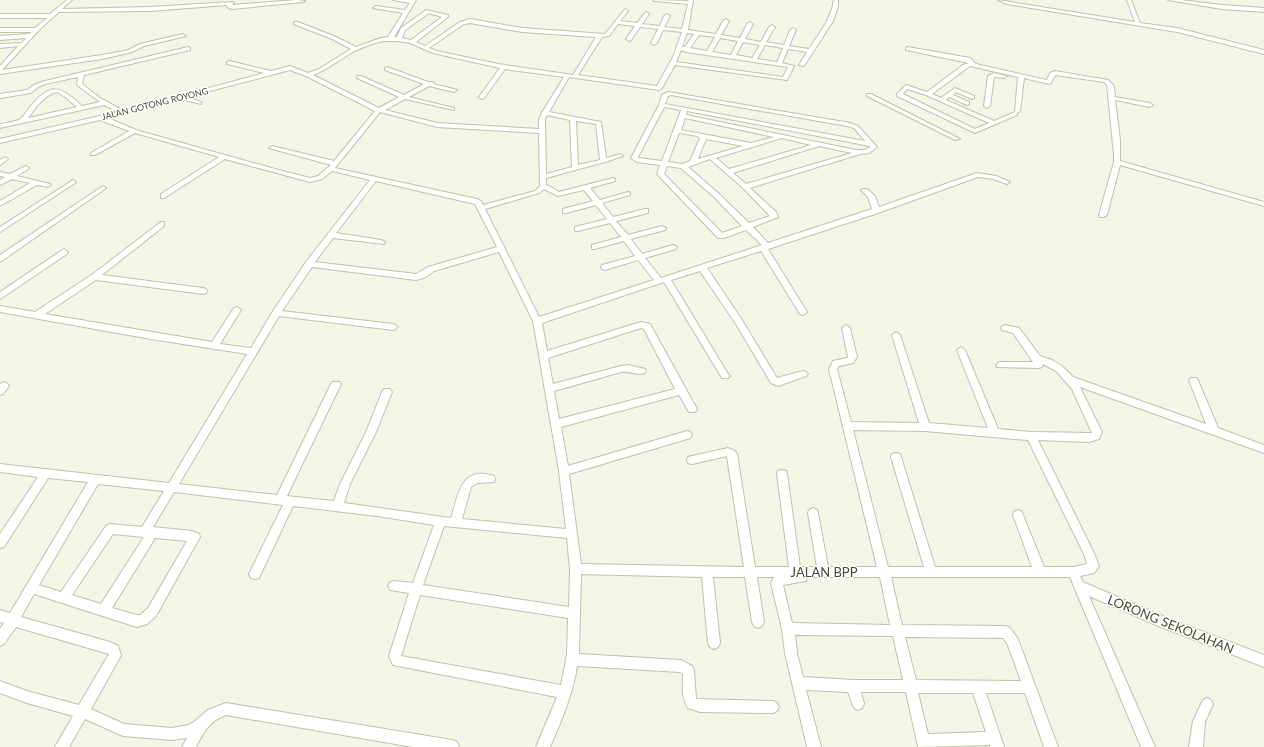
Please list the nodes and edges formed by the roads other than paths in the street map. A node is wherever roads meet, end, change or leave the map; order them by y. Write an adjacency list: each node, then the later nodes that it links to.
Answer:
1 (70, 0): 18 (street)
2 (205, 0): 14 (street)
3 (395, 0): 10 (street)
4 (655, 0): 13 (street)
5 (836, 0): 60 (street)
6 (1000, 0): 30 (street)
7 (1129, 0): 30 (street)
8 (1170, 0): 17 (street)
9 (303, 1): 12 (street)
10 (414, 1): 20 (street)
11 (220, 2): 12 (street); 14 (street)
12 (234, 2)
13 (691, 2): 37 (street)
14 (200, 6): 16 (street)
15 (376, 8): 20 (street)
16 (93, 10): 18 (street); 25 (street)
17 (1264, 10)
18 (59, 11): 23 (street)
19 (625, 11): 26 (street)
20 (407, 12): 44 (street)
21 (646, 14): 31 (street)
22 (0, 16): 23 (street)
23 (52, 16): 35 (street)
24 (667, 16): 33 (street)
25 (85, 18)
26 (617, 22): 31 (street); 41 (street)
27 (726, 22): 42 (street)
28 (296, 23): 57 (street)
29 (750, 24): 47 (street)
30 (1138, 24): 61 (street)
31 (639, 25): 33 (street); 46 (street)
32 (772, 27): 50 (street)
33 (662, 28): 37 (street); 49 (street)
34 (0, 30): 35 (street)
35 (36, 30): 39 (street)
36 (793, 30): 53 (street)
37 (685, 31): 38 (street); 55 (street)
38 (697, 33): 42 (street); 59 (street)
39 (32, 36): 43 (street); 51 (street)
40 (184, 36): 78 (street)
41 (600, 36): 54 (street); 83 (street)
42 (718, 36): 47 (street); 62 (street)
43 (0, 38)
44 (390, 39): 45 (street); 57 (street)
45 (399, 39): 48 (street); 48 (street)
46 (629, 39)
47 (742, 39): 50 (street); 64 (street)
48 (412, 42): 54 (street)
49 (654, 43)
50 (763, 43): 53 (street); 67 (street)
51 (24, 44): 52 (street); 75 (street)
52 (0, 46)
53 (785, 47): 60 (street); 71 (street)
54 (425, 48): 74 (street)
55 (679, 48): 59 (street); 70 (street)
56 (188, 49): 80 (street)
57 (356, 49): 82 (street)
58 (908, 49): 72 (street)
59 (686, 50): 66 (street)
60 (810, 51): 73 (street)
61 (1264, 52)
62 (709, 53): 63 (street); 66 (street)
63 (723, 55): 64 (street); 77 (street)
64 (732, 57): 65 (street)
65 (744, 58): 67 (street); 79 (street)
66 (696, 59): 70 (street); 77 (street)
67 (754, 60): 68 (street)
68 (767, 62): 71 (street); 84 (street)
69 (229, 63): 81 (street)
70 (673, 63): 83 (street)
71 (779, 64): 84 (street)
72 (973, 64): 86 (street); 89 (street)
73 (802, 65)
74 (503, 67): 83 (street); 94 (street)
75 (0, 69)
76 (387, 69): 87 (street)
77 (716, 69): 79 (street)
78 (0, 72)
79 (737, 72): 84 (street)
80 (81, 74): 92 (street); 100 (street)
81 (272, 74): 82 (street, JALAN GOTONG ROYONG); 95 (street, JALAN GOTONG ROYONG)
82 (308, 75): 108 (street, JALAN GOTONG ROYONG)
83 (571, 75): 110 (street)
84 (761, 75)
85 (359, 77): 93 (street)
86 (1021, 78): 97 (street); 105 (street); 116 (street)
87 (430, 83): 88 (street); 93 (street)
88 (454, 90)
89 (928, 94): 98 (street); 126 (street)
90 (869, 95): 126 (street)
91 (949, 95): 96 (street); 98 (street); 99 (street)
92 (0, 96)
93 (404, 97): 107 (street); 108 (street)
94 (482, 97)
95 (183, 98): 101 (street); 111 (street, JALAN GOTONG ROYONG)
96 (972, 98)
97 (1112, 98): 104 (street); 139 (street)
98 (942, 100): 109 (street)
99 (967, 102)
100 (105, 103): 106 (street); 111 (street)
101 (199, 103)
102 (36, 105): 106 (street); 113 (street); 117 (street)
103 (662, 105): 112 (street); 129 (street); 140 (street)
104 (1150, 105)
105 (987, 106)
106 (81, 108): 113 (street)
107 (452, 109)
108 (379, 110): 122 (street, JALAN GOTONG ROYONG); 142 (street)
109 (964, 110): 116 (street); 118 (street)
110 (544, 112): 115 (street); 122 (street)
111 (123, 113): 114 (street, JALAN GOTONG ROYONG)
112 (684, 113): 120 (street); 123 (street); 125 (street)
113 (50, 115): 117 (street)
114 (101, 118): 121 (street); 127 (street, JALAN GOTONG ROYONG)
115 (573, 118): 137 (street); 144 (street)
116 (1006, 118): 118 (street)
117 (22, 121): 119 (street)
118 (994, 123): 126 (street)
119 (0, 126)
120 (786, 127): 125 (street); 129 (street)
121 (134, 131): 133 (street); 135 (street)
122 (542, 131): 148 (street)
123 (677, 131): 124 (street); 140 (street)
124 (702, 136): 130 (street); 138 (street)
125 (783, 136): 128 (street); 130 (street)
126 (963, 136)
127 (0, 141)
128 (821, 144): 132 (street); 145 (street)
129 (872, 144): 132 (street)
130 (751, 145): 136 (street)
131 (272, 148): 142 (street)
132 (860, 153): 158 (street)
133 (93, 154)
134 (620, 156): 137 (street)
135 (224, 157): 142 (street); 162 (street)
136 (711, 157): 138 (street); 145 (street)
137 (603, 160): 144 (street)
138 (694, 162): 141 (street)
139 (1117, 162): 165 (street); 170 (street)
140 (664, 163): 141 (street); 173 (street)
141 (683, 166): 173 (street)
142 (333, 167): 149 (street)
143 (26, 168): 147 (street)
144 (575, 168): 148 (street)
145 (728, 172): 158 (street)
146 (0, 174): 147 (street)
147 (12, 176): 151 (street); 154 (street)
148 (544, 177): 156 (street)
149 (374, 179): 166 (street); 177 (street)
150 (613, 180): 157 (street)
151 (36, 182): 155 (street); 164 (street)
152 (73, 182): 176 (street)
153 (1007, 182): 167 (street)
154 (0, 183)
155 (48, 185)
156 (543, 187): 157 (street); 166 (street)
157 (586, 187): 163 (street)
158 (744, 187): 173 (street)
159 (103, 188): 186 (street)
160 (865, 190): 167 (street)
161 (628, 194): 163 (street)
162 (164, 196)
163 (598, 202): 168 (street); 171 (street)
164 (0, 204)
165 (1264, 204)
166 (481, 208): 183 (street)
167 (876, 210): 180 (street)
168 (566, 211)
169 (645, 211): 171 (street)
170 (1103, 215)
171 (612, 220): 175 (street); 178 (street)
172 (161, 224): 190 (street)
173 (748, 227): 180 (street)
174 (662, 228): 178 (street)
175 (578, 229)
176 (0, 230)
177 (331, 235): 179 (street); 187 (street)
178 (626, 238): 181 (street); 185 (street)
179 (381, 242)
180 (765, 246): 189 (street); 196 (street)
181 (595, 247)
182 (673, 247): 185 (street)
183 (502, 248): 187 (street); 199 (street)
184 (64, 252): 193 (street)
185 (641, 257): 188 (street); 191 (street)
186 (0, 259)
187 (309, 264): 197 (street)
188 (605, 267)
189 (702, 267): 191 (street); 211 (street)
190 (94, 277): 192 (street); 198 (street)
191 (662, 280): 199 (street); 212 (street)
192 (203, 291)
193 (0, 296)
194 (0, 308): 198 (street)
195 (237, 310): 204 (street)
196 (802, 312)
197 (276, 313): 200 (street); 206 (street)
198 (36, 316): 204 (street)
199 (537, 321): 207 (street)
200 (393, 327)
201 (846, 328): 221 (street)
202 (1005, 328): 208 (street)
203 (896, 335): 222 (street)
204 (214, 346): 206 (street)
205 (961, 350): 224 (street)
206 (253, 352): 236 (street)
207 (543, 356): 216 (street); 217 (street)
208 (1037, 359): 209 (street); 213 (street)
209 (1000, 365)
210 (642, 371): 216 (street)
211 (803, 374)
212 (725, 376)
213 (1071, 380): 223 (street); 226 (street)
214 (1194, 380): 223 (street)
215 (336, 384): 237 (street)
216 (549, 389): 220 (street)
217 (681, 390): 219 (street); 220 (street)
218 (387, 392): 238 (street)
219 (692, 409)
220 (556, 424): 231 (street)
221 (847, 426): 222 (street); 251 (street)
222 (925, 427): 224 (street)
223 (1213, 430): 227 (street)
224 (994, 432): 226 (street)
225 (687, 435): 231 (street)
226 (1030, 436): 254 (street, JALAN BPP)
227 (1264, 448)
228 (896, 457): 252 (street)
229 (692, 460): 248 (street)
230 (0, 468): 232 (street)
231 (564, 472): 244 (street)
232 (46, 473): 234 (street); 245 (street)
233 (782, 474): 249 (street)
234 (95, 479): 236 (street); 258 (street)
235 (490, 479): 242 (street)
236 (172, 488): 237 (street); 243 (street)
237 (285, 501): 238 (street); 255 (street)
238 (337, 507): 241 (street)
239 (813, 513): 250 (street)
240 (1018, 515): 253 (street)
241 (441, 521): 242 (street); 259 (street)
242 (455, 523): 244 (street)
243 (149, 532): 260 (street); 261 (street); 261 (street)
244 (572, 534): 246 (street)
245 (0, 543)
246 (576, 569): 247 (street, JALAN BPP); 262 (street)
247 (707, 572): 248 (street, JALAN BPP); 269 (street)
248 (750, 572): 249 (street, JALAN BPP); 265 (street)
249 (795, 572): 250 (street, JALAN BPP)
250 (818, 572): 251 (street, JALAN BPP); 266 (street)
251 (884, 572): 252 (street, JALAN BPP); 267 (street)
252 (932, 572): 253 (street, JALAN BPP)
253 (1040, 572): 254 (street, JALAN BPP)
254 (1073, 572): 257 (street)
255 (255, 574)
256 (394, 586): 259 (street)
257 (1079, 586): 271 (street, LORONG SEKOLAHAN); 292 (street)
258 (31, 588): 260 (street); 264 (street)
259 (416, 589): 262 (street); 278 (street)
260 (63, 598): 261 (street)
261 (104, 610)
262 (574, 613): 270 (street)
263 (0, 616): 264 (street)
264 (13, 620): 268 (street); 282 (street)
265 (758, 622)
266 (788, 629): 267 (street); 272 (street)
267 (898, 630): 273 (street); 277 (street)
268 (0, 640)
269 (714, 643)
270 (572, 660): 278 (street); 281 (street)
271 (1264, 661)
272 (798, 683): 274 (street); 290 (street)
273 (911, 685): 274 (street); 275 (street); 285 (street)
274 (853, 686): 279 (street)
275 (977, 686): 277 (street); 284 (street)
276 (0, 687): 282 (street)
277 (1030, 687): 291 (street)
278 (564, 692): 289 (street)
279 (858, 704)
280 (1207, 704): 293 (street)
281 (773, 706)
282 (82, 712): 283 (street); 286 (street)
283 (200, 726): 287 (street); 288 (street)
284 (995, 743): 285 (street)
285 (925, 744)
286 (62, 747)
287 (189, 747)
288 (452, 747)
289 (543, 747)
290 (814, 747)
291 (1051, 747)
292 (1148, 747)
293 (1196, 747)

